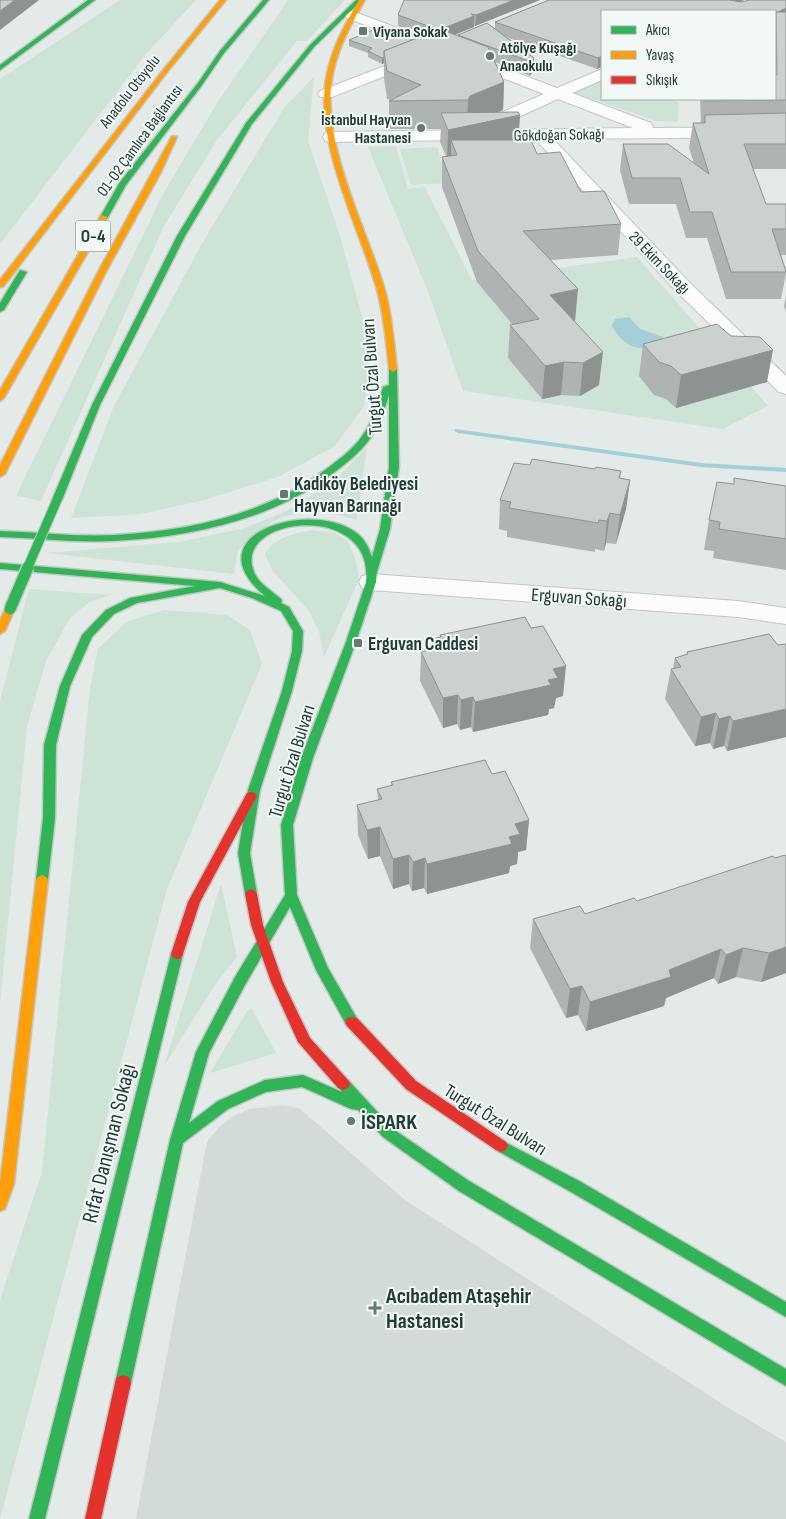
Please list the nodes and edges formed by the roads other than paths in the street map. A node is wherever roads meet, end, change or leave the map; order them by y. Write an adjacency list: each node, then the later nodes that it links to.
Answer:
1 (92, 0): 8 (main road)
2 (223, 0): 18 (main road, Anadolu Otoyolu / O-4)
3 (266, 0): 10 (main road, O-4)
4 (360, 0): 5 (main road, Turgut Özal Bulvarı); 31 (main road, bridge)
5 (352, 15): 7 (street); 11 (main road, Turgut Özal Bulvarı)
6 (458, 42): 7 (street)
7 (440, 49): 11 (street); 12 (street)
8 (0, 68)
9 (601, 74): 12 (street)
10 (200, 84): 23 (main road, O1-O2 Çamlıca Bağlantısı / O-4); 24 (main road)
11 (326, 94): 17 (main road, Turgut Özal Bulvarı)
12 (561, 94): 13 (street); 16 (street)
13 (658, 132): 14 (street, Gökdoğan Sokağı); 15 (street, Gökdoğan Sokağı)
14 (786, 132)
15 (538, 133): 16 (street, Gökdoğan Sokağı); 22 (street, 29 Ekim Sokağı)
16 (461, 136): 17 (street, Gökdoğan Sokağı)
17 (332, 137): 21 (main road, Turgut Özal Bulvarı)
18 (64, 205): 19 (main road); 20 (main road, O-4)
19 (0, 285)
20 (0, 310)
21 (392, 368): 25 (main road); 27 (main road, Turgut Özal Bulvarı)
22 (786, 388)
23 (0, 398)
24 (0, 474)
25 (0, 534)
26 (0, 566): 28 (main road)
27 (371, 577): 29 (main road, Turgut Özal Bulvarı); 30 (street, Erguvan Sokağı); 33 (main road, Turgut Özal Bulvarı)
28 (220, 585): 29 (main road); 37 (main road)
29 (285, 609): 32 (main road, Turgut Özal Bulvarı)
30 (786, 616)
31 (0, 631)
32 (254, 790): 34 (main road, Turgut Özal Bulvarı); 40 (main road, Rıfat Danışman Sokağı)
33 (291, 895): 34 (main road); 38 (main road, Turgut Özal Bulvarı)
34 (263, 942): 35 (main road, Turgut Özal Bulvarı); 36 (main road)
35 (367, 1110): 36 (main road); 39 (main road, Turgut Özal Bulvarı)
36 (177, 1140): 41 (main road)
37 (0, 1204)
38 (786, 1310)
39 (786, 1378)
40 (37, 1519)
41 (93, 1519)

